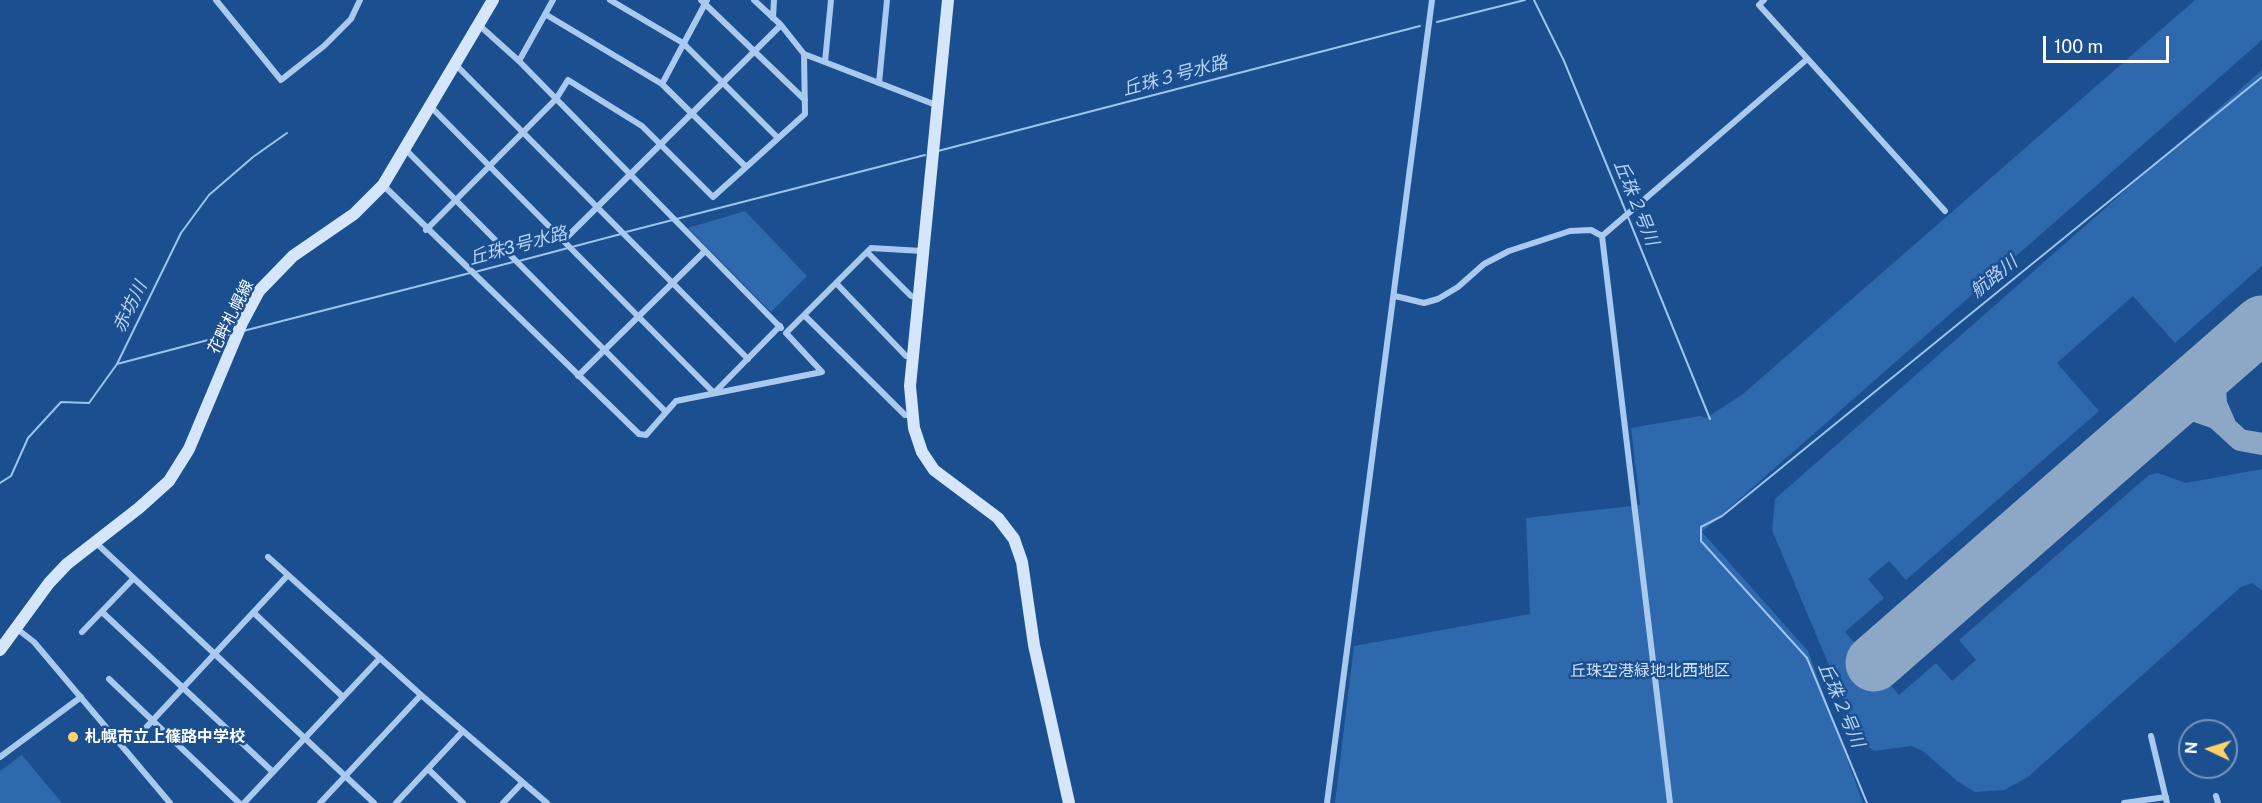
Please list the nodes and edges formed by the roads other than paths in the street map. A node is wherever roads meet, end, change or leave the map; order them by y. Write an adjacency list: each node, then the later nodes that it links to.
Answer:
1 (216, 0): 2 (street)
2 (360, 0)
3 (493, 0): 16 (street, 花畔札幌線)
4 (553, 0): 14 (street)
5 (610, 0): 18 (street)
6 (754, 0): 15 (street)
7 (774, 0): 15 (street)
8 (831, 0): 23 (street)
9 (887, 0): 26 (street)
10 (948, 0): 30 (street)
11 (1432, 0): 52 (street)
12 (1764, 0): 21 (street)
13 (704, 1): 18 (street); 19 (street)
14 (545, 14): 22 (street); 27 (street)
15 (773, 18): 17 (street)
16 (478, 24): 22 (street); 24 (street, 花畔札幌線)
17 (781, 25): 19 (street); 20 (street)
18 (683, 43): 25 (street); 27 (street)
19 (755, 51): 25 (street); 29 (street)
20 (804, 54): 23 (street); 29 (street)
21 (1806, 60): 43 (street); 45 (street)
22 (519, 62): 28 (street)
23 (825, 62): 26 (street)
24 (455, 64): 31 (street, 花畔札幌線); 33 (street)
25 (724, 82): 32 (street); 34 (street)
26 (879, 83): 30 (street)
27 (662, 84): 32 (street)
28 (556, 99): 33 (street); 35 (street); 39 (street)
29 (805, 100): 34 (street)
30 (936, 105): 48 (street)
31 (431, 107): 36 (street, 花畔札幌線); 37 (street)
32 (692, 113): 35 (street); 38 (street)
33 (524, 132): 37 (street); 42 (street)
34 (778, 138): 38 (street)
35 (661, 144): 38 (street); 39 (street)
36 (406, 150): 40 (street, 花畔札幌線); 41 (street)
37 (490, 167): 41 (street); 46 (street)
38 (746, 167)
39 (631, 175): 42 (street); 47 (street)
40 (383, 185): 44 (street); 65 (street, 花畔札幌線)
41 (456, 200): 44 (street); 58 (street)
42 (598, 207): 46 (street); 50 (street)
43 (1945, 211)
44 (426, 230): 61 (street)
45 (1602, 236): 52 (street); 103 (street)
46 (567, 245): 55 (street)
47 (705, 251): 50 (street); 56 (street)
48 (922, 251): 49 (street); 53 (street)
49 (867, 252): 51 (street); 53 (street)
50 (673, 283): 55 (street); 60 (street)
51 (836, 283): 54 (street); 59 (street)
52 (1395, 296): 102 (street)
53 (918, 297): 59 (street)
54 (804, 315): 57 (street); 64 (street)
55 (638, 317): 58 (street); 62 (street)
56 (780, 326): 57 (street); 60 (street)
57 (786, 333): 62 (street)
58 (605, 350): 61 (street); 63 (street)
59 (912, 356): 64 (street)
60 (748, 359): 62 (street)
61 (578, 376): 63 (street)
62 (714, 393): 63 (street)
63 (666, 412)
64 (912, 415): 101 (street)
65 (94, 541): 68 (street); 71 (street, 花畔札幌線)
66 (268, 557): 67 (street)
67 (288, 575): 70 (street); 75 (street)
68 (133, 579): 69 (street); 74 (street)
69 (102, 612): 72 (street); 77 (street)
70 (254, 613): 74 (street); 80 (street)
71 (16, 628): 73 (street, 花畔札幌線); 79 (street)
72 (82, 632)
73 (0, 650)
74 (216, 654): 77 (street); 85 (street)
75 (380, 658): 78 (street); 80 (street)
76 (109, 679): 81 (street)
77 (184, 688): 81 (street); 88 (street)
78 (421, 695): 82 (street); 89 (street)
79 (81, 697): 86 (street); 92 (street)
80 (343, 697): 85 (street)
81 (153, 721): 83 (street); 93 (street)
82 (463, 731): 87 (street); 90 (street)
83 (140, 734)
84 (2151, 736): 91 (street)
85 (305, 737): 88 (street); 89 (street)
86 (0, 757)
87 (428, 769): 97 (street); 98 (street)
88 (273, 772): 94 (street)
89 (345, 776): 95 (street); 96 (street)
90 (522, 783): 99 (street); 100 (street)
91 (2167, 800): 104 (street)
92 (170, 803)
93 (239, 803)
94 (244, 803)
95 (320, 803)
96 (374, 803)
97 (396, 803)
98 (463, 803)
99 (503, 803)
100 (547, 803)
101 (1070, 803)
102 (1327, 803)
103 (1670, 803)
104 (2124, 803)

